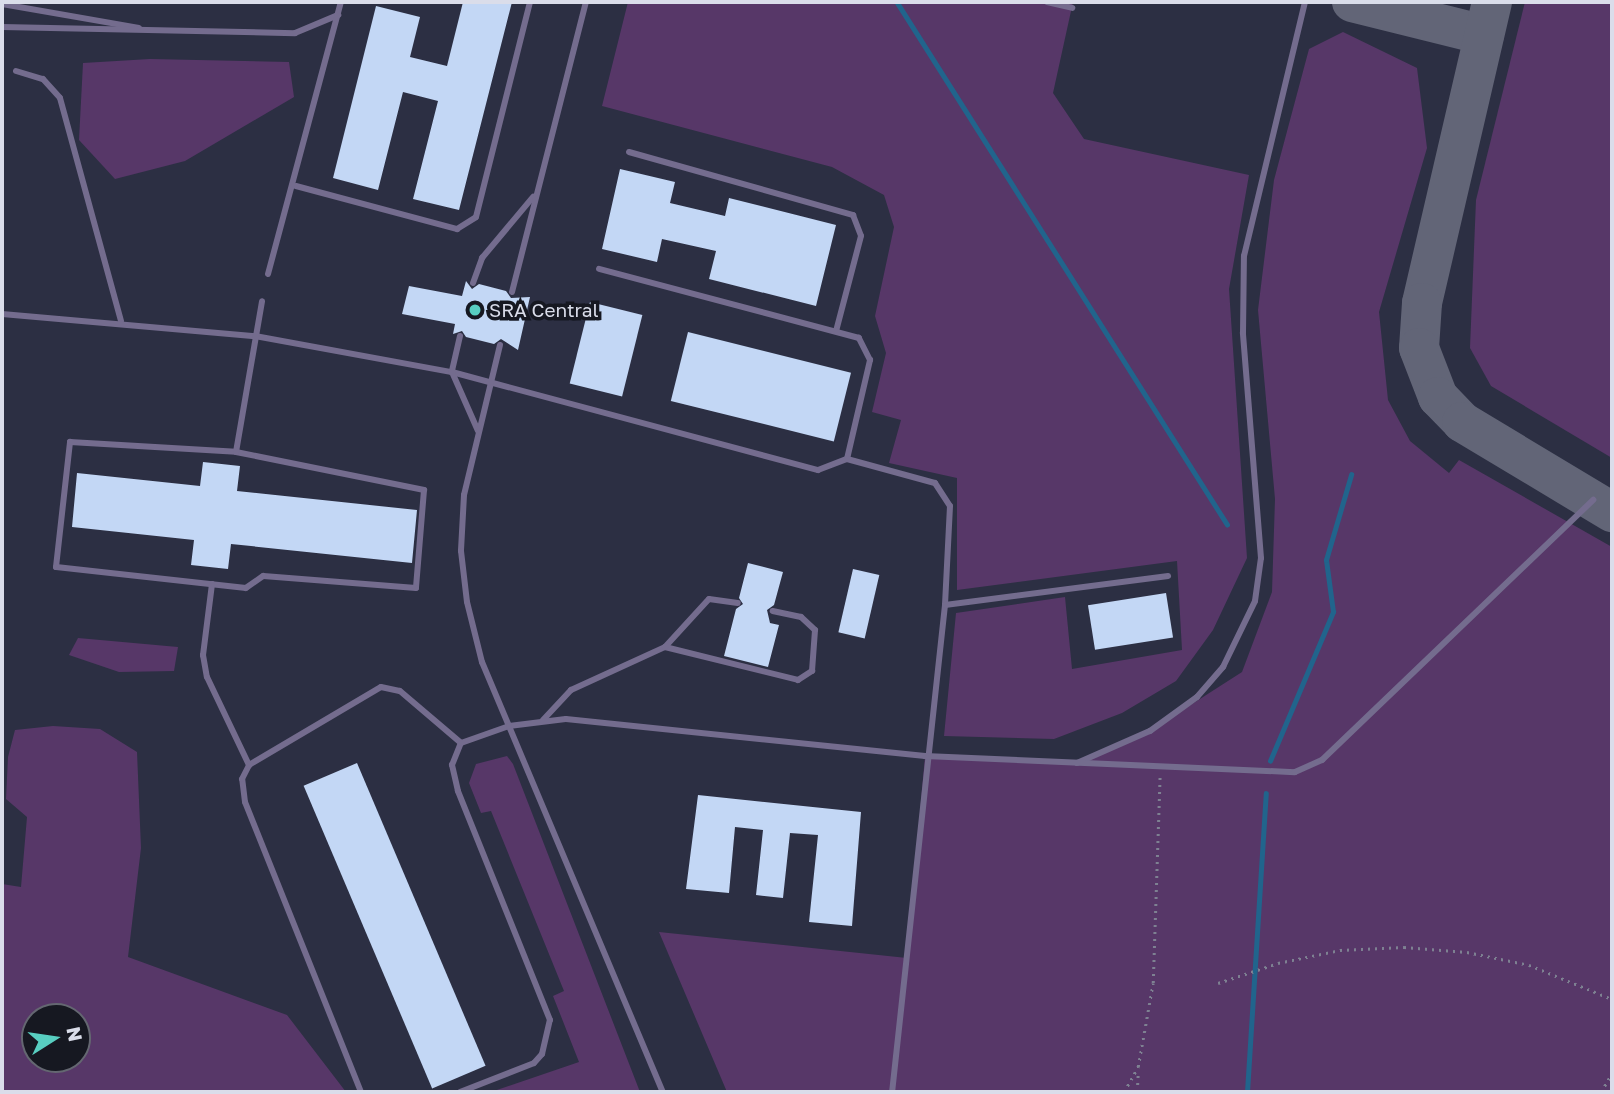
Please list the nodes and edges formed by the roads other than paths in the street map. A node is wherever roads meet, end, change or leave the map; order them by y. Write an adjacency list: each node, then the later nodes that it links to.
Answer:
1 (341, 2): 8 (lane)
2 (530, 2): 13 (lane)
3 (586, 2): 14 (lane)
4 (1047, 2): 7 (lane)
5 (1305, 2): 42 (lane)
6 (2, 4): 10 (lane)
7 (1072, 8)
8 (338, 15): 10 (lane); 13 (lane)
9 (2, 27): 10 (lane)
10 (155, 31)
11 (16, 71): 21 (lane)
12 (629, 152): 22 (lane)
13 (296, 186): 16 (lane)
14 (535, 195): 17 (lane); 18 (lane)
15 (599, 270): 22 (lane)
16 (268, 275)
17 (472, 283)
18 (512, 292)
19 (262, 301): 23 (lane)
20 (2, 314): 21 (lane)
21 (121, 321): 23 (lane)
22 (836, 331): 30 (lane)
23 (256, 336): 26 (lane); 29 (lane)
24 (460, 336): 26 (lane)
25 (500, 345): 27 (lane)
26 (452, 372): 27 (lane); 28 (lane)
27 (491, 383): 28 (lane); 30 (lane)
28 (478, 433): 39 (lane)
29 (236, 452): 33 (lane); 33 (lane)
30 (847, 459): 35 (lane)
31 (1593, 500): 42 (lane)
32 (1168, 576): 35 (lane)
33 (212, 584): 43 (lane)
34 (738, 603): 37 (lane)
35 (945, 605): 41 (lane)
36 (773, 611): 37 (lane)
37 (665, 647): 38 (lane)
38 (543, 720): 39 (lane); 41 (lane)
39 (509, 726): 40 (lane); 46 (lane)
40 (461, 743): 43 (lane); 45 (lane)
41 (925, 756): 42 (lane); 47 (lane)
42 (1075, 763)
43 (249, 765): 44 (lane)
44 (361, 1092)
45 (460, 1092)
46 (663, 1092)
47 (892, 1092)

